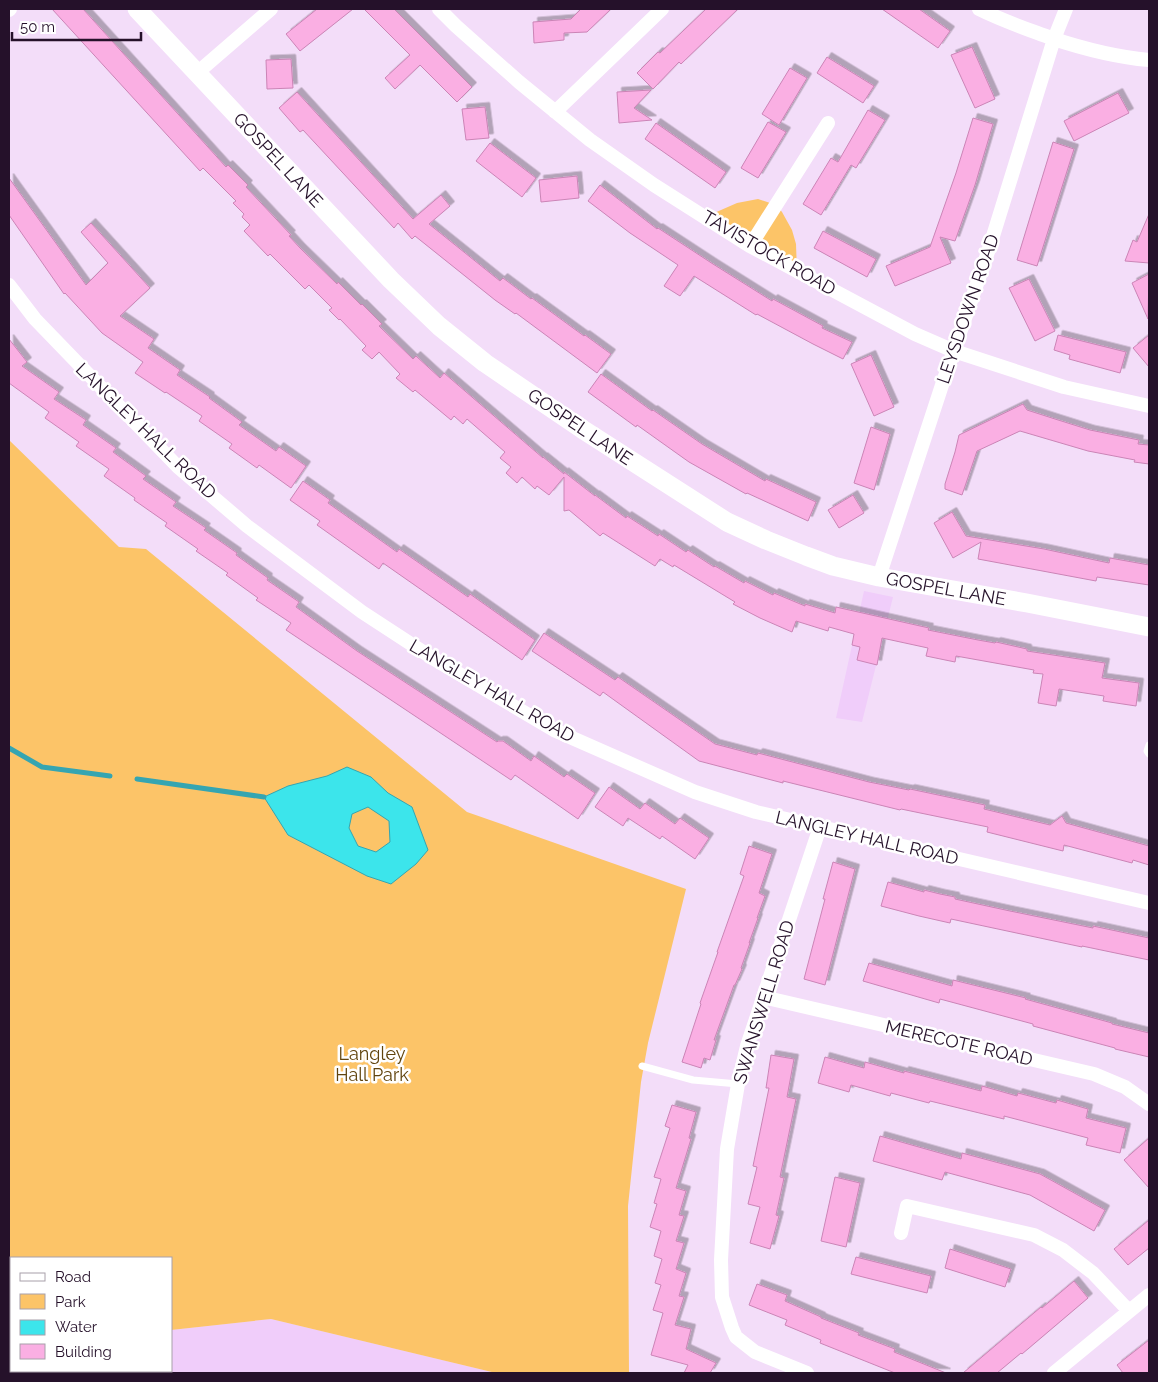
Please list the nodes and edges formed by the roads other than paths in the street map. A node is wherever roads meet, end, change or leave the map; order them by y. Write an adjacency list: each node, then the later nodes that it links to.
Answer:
1 (137, 9): 9 (street, GOSPEL LANE)
2 (271, 9): 9 (street)
3 (439, 9): 10 (street, TAVISTOCK ROAD)
4 (662, 9): 10 (street)
5 (979, 9): 7 (street)
6 (1066, 9): 7 (street, LEYSDOWN ROAD)
7 (1054, 39): 8 (street); 14 (street, LEYSDOWN ROAD)
8 (1149, 60)
9 (197, 73): 16 (street, GOSPEL LANE)
10 (555, 112): 12 (street, TAVISTOCK ROAD)
11 (828, 123): 12 (street)
12 (750, 246): 14 (street, TAVISTOCK ROAD)
13 (9, 285): 20 (street, LANGLEY HALL ROAD)
14 (954, 351): 15 (street, TAVISTOCK ROAD); 16 (street, LEYSDOWN ROAD)
15 (1149, 406)
16 (879, 577): 17 (street, GOSPEL LANE)
17 (1149, 627)
18 (1149, 745): 19 (lane)
19 (1149, 754)
20 (820, 827): 21 (street, LANGLEY HALL ROAD); 22 (street, SWANSWELL ROAD)
21 (1149, 903)
22 (763, 997): 24 (street, SWANSWELL ROAD); 25 (street, MERECOTE ROAD)
23 (642, 1066): 24 (lane)
24 (738, 1084): 30 (street, SWANSWELL ROAD)
25 (1149, 1104)
26 (901, 1233): 28 (street)
27 (1149, 1295): 28 (street)
28 (1129, 1311): 29 (street)
29 (1070, 1368): 31 (street)
30 (807, 1373)
31 (1054, 1373)

